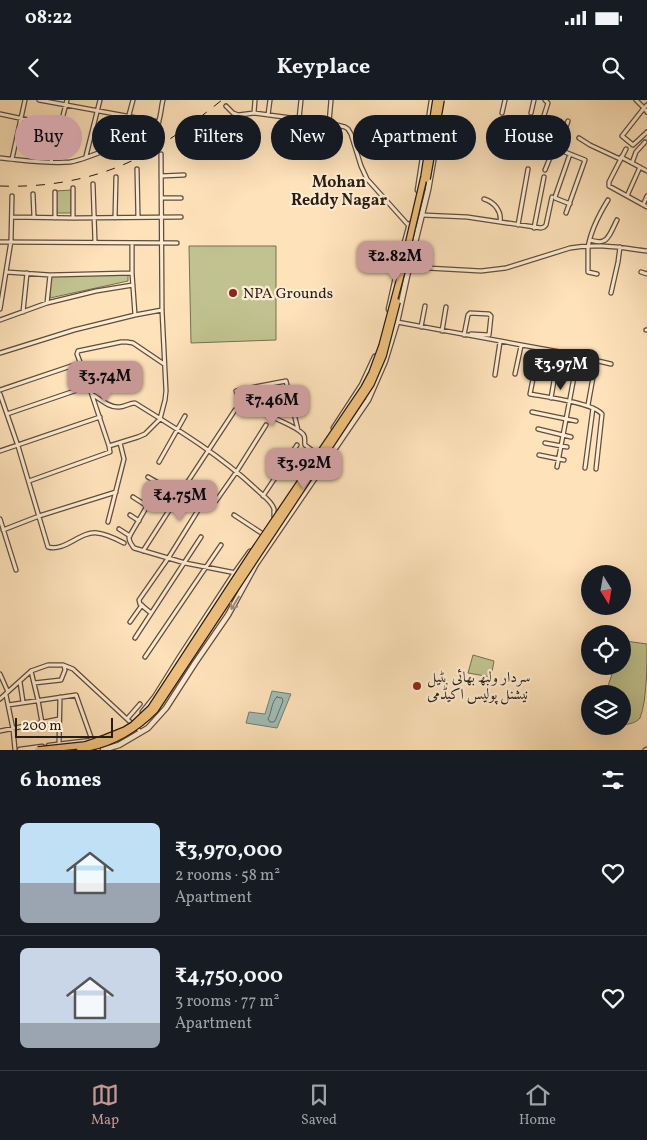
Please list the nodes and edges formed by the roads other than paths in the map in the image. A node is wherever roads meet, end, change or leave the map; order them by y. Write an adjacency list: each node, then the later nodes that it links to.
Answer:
1 (24, 100): 27 (street)
2 (39, 100): 18 (street)
3 (67, 100): 18 (street)
4 (100, 100): 21 (street)
5 (132, 100): 28 (street)
6 (163, 100): 29 (street)
7 (255, 100): 23 (street)
8 (270, 100): 30 (street)
9 (301, 100): 32 (street)
10 (331, 100): 33 (street)
11 (432, 100): 55 (street)
12 (436, 100): 249 (highway, bridge)
13 (442, 100): 57 (street); 250 (highway, bridge)
14 (505, 100): 24 (street)
15 (534, 100): 25 (street)
16 (545, 100): 34 (street)
17 (636, 100): 20 (street)
18 (65, 105): 21 (street); 53 (street)
19 (226, 106): 23 (street)
20 (645, 107): 22 (street); 40 (street)
21 (98, 110): 28 (street); 46 (street)
22 (647, 112)
23 (254, 113): 30 (street)
24 (502, 113)
25 (531, 113)
26 (0, 114): 35 (street)
27 (22, 115)
28 (129, 115)
29 (160, 115)
30 (268, 115): 31 (street)
31 (271, 115)
32 (299, 115)
33 (329, 115)
34 (544, 115)
35 (15, 117)
36 (343, 127): 94 (street)
37 (647, 132): 40 (street)
38 (637, 134): 40 (street)
39 (579, 138): 48 (street)
40 (641, 138)
41 (644, 142): 54 (street)
42 (15, 145): 49 (street)
43 (626, 148): 48 (street)
44 (571, 154): 78 (street)
45 (92, 155): 46 (street)
46 (86, 157): 53 (street)
47 (0, 158): 49 (street)
48 (621, 158): 54 (street); 71 (street)
49 (12, 159): 53 (street)
50 (161, 160): 63 (street)
51 (549, 160): 60 (street)
52 (568, 160): 78 (street)
53 (51, 162)
54 (632, 163): 56 (street)
55 (422, 166): 57 (street); 94 (street)
56 (640, 167): 61 (street); 71 (street)
57 (432, 168): 81 (street)
58 (137, 169): 83 (street)
59 (528, 169): 93 (street)
60 (545, 170)
61 (647, 171)
62 (184, 175): 63 (street)
63 (161, 176): 74 (street)
64 (116, 177): 90 (street)
65 (544, 177): 95 (street)
66 (93, 184): 89 (street)
67 (73, 188): 88 (street)
68 (55, 192): 87 (street)
69 (34, 194): 86 (street)
70 (12, 196): 82 (street)
71 (627, 196): 79 (street)
72 (647, 196): 79 (street)
73 (552, 197): 95 (street)
74 (162, 198): 75 (street); 84 (street)
75 (181, 198)
76 (484, 199): 92 (street)
77 (608, 200): 97 (street)
78 (570, 204): 80 (street)
79 (645, 206)
80 (566, 213)
81 (422, 215): 92 (street); 96 (street)
82 (12, 217): 86 (street); 99 (street)
83 (138, 217): 84 (street); 90 (street)
84 (162, 217): 85 (street); 101 (street)
85 (181, 217)
86 (34, 218): 87 (street)
87 (55, 218): 88 (street)
88 (73, 218): 89 (street)
89 (94, 218): 90 (street); 100 (street)
90 (115, 218)
91 (617, 220): 97 (street)
92 (500, 222): 93 (street)
93 (518, 225): 95 (street)
94 (410, 227): 96 (street); 177 (street)
95 (534, 228)
96 (418, 230): 107 (street)
97 (590, 240): 104 (street)
98 (0, 242): 99 (street)
99 (11, 242): 100 (street); 108 (street)
100 (95, 242): 102 (street)
101 (162, 242): 102 (street); 103 (street); 121 (street)
102 (132, 243): 111 (street)
103 (177, 243)
104 (588, 246): 105 (street); 107 (street); 113 (street)
105 (620, 247): 106 (street); 116 (street)
106 (647, 249)
107 (409, 267): 125 (street)
108 (6, 272): 110 (street); 120 (street)
109 (641, 272): 114 (street)
110 (27, 273): 112 (street); 122 (street)
111 (132, 273): 112 (street); 115 (street)
112 (50, 274): 117 (street)
113 (597, 274)
114 (647, 274)
115 (133, 285): 117 (street); 123 (street)
116 (611, 293)
117 (47, 304): 122 (street)
118 (425, 306): 126 (street)
119 (446, 307): 127 (street)
120 (0, 309)
121 (162, 310): 123 (street); 139 (street)
122 (23, 312): 124 (street)
123 (135, 315): 134 (street)
124 (0, 320)
125 (397, 322): 126 (street); 180 (street)
126 (421, 327): 127 (street)
127 (442, 331): 129 (street)
128 (472, 334): 129 (street)
129 (464, 335): 130 (street)
130 (500, 342): 131 (street); 141 (street)
131 (521, 346): 132 (street); 140 (street)
132 (539, 349): 133 (street); 147 (street)
133 (560, 352): 135 (street); 147 (street)
134 (0, 353)
135 (578, 356): 136 (street); 148 (street)
136 (596, 361): 138 (street); 151 (street)
137 (80, 363): 139 (street); 142 (street); 143 (street)
138 (611, 364)
139 (165, 365): 159 (street)
140 (514, 374)
141 (495, 375)
142 (89, 386): 145 (street); 156 (street)
143 (0, 390)
144 (0, 394): 156 (street)
145 (92, 395): 158 (street); 159 (street)
146 (272, 396): 150 (street)
147 (551, 398): 148 (street)
148 (569, 402): 151 (street); 160 (street)
149 (278, 404): 150 (street)
150 (271, 405): 152 (street)
151 (588, 405): 153 (street)
152 (256, 406): 165 (street); 165 (street)
153 (593, 408): 184 (street); 185 (street)
154 (235, 410): 175 (street)
155 (532, 412): 160 (street)
156 (7, 414): 171 (street)
157 (185, 416): 164 (street)
158 (100, 417): 171 (street); 172 (street)
159 (160, 419): 164 (street); 168 (street)
160 (566, 419): 161 (street); 166 (street)
161 (576, 421)
162 (266, 425): 186 (street)
163 (538, 429): 166 (street)
164 (177, 430): 175 (street); 182 (street)
165 (298, 430): 177 (street)
166 (563, 434): 167 (street); 173 (street)
167 (571, 436)
168 (120, 443): 172 (street); 191 (street)
169 (545, 443): 173 (street)
170 (297, 445): 194 (street)
171 (18, 446): 176 (street); 190 (street)
172 (110, 446): 190 (street)
173 (561, 446): 174 (street); 179 (street)
174 (567, 447)
175 (208, 451): 186 (street); 192 (street)
176 (0, 452)
177 (318, 453): 180 (street); 187 (street)
178 (539, 455): 179 (street)
179 (559, 458): 181 (street); 183 (street)
180 (328, 460): 189 (street)
181 (564, 460)
182 (159, 462)
183 (557, 467)
184 (585, 468)
185 (596, 469)
186 (237, 471): 194 (street); 197 (street)
187 (303, 474): 189 (street); 202 (street)
188 (148, 477): 192 (street)
189 (313, 481): 206 (street)
190 (28, 482): 201 (street)
191 (116, 492): 201 (street); 205 (street)
192 (178, 494): 214 (street)
193 (207, 496): 215 (street)
194 (263, 496): 202 (street)
195 (133, 497): 198 (street)
196 (150, 501): 198 (street)
197 (216, 501)
198 (147, 506): 204 (street)
199 (130, 515): 204 (street)
200 (234, 515): 209 (street)
201 (39, 516): 208 (street); 212 (street)
202 (274, 517): 206 (street); 209 (street)
203 (0, 519): 208 (street)
204 (139, 520): 210 (street)
205 (108, 522)
206 (284, 524): 220 (street)
207 (120, 529): 210 (street)
208 (3, 530): 218 (street)
209 (263, 534): 219 (street)
210 (130, 536): 214 (street)
211 (201, 537): 216 (street)
212 (124, 543)
213 (221, 545): 217 (street)
214 (143, 551): 215 (street)
215 (169, 557): 216 (street); 221 (street)
216 (185, 563): 217 (street); 222 (street)
217 (206, 568): 219 (street); 225 (street)
218 (16, 570)
219 (235, 573): 220 (street); 241 (street)
220 (250, 577): 244 (street, one-way to 244)
221 (142, 605): 222 (street); 223 (street)
222 (151, 613): 224 (street)
223 (130, 622)
224 (135, 638)
225 (145, 657)
226 (63, 665): 227 (street); 230 (street); 239 (street)
227 (31, 671): 229 (street); 230 (street)
228 (0, 674): 231 (street)
229 (20, 682): 231 (street); 235 (street)
230 (34, 683): 234 (street)
231 (7, 694): 233 (street); 237 (street)
232 (60, 697): 234 (street); 238 (street); 245 (street)
233 (0, 699)
234 (38, 700): 235 (street); 240 (street)
235 (24, 702): 237 (street)
236 (140, 704): 239 (street)
237 (8, 705): 242 (street)
238 (59, 719): 240 (street); 246 (street)
239 (127, 719): 241 (street)
240 (42, 722): 242 (street)
241 (132, 723): 244 (street); 245 (street)
242 (13, 729): 243 (street); 247 (street)
243 (0, 731)
244 (141, 732): 251 (street)
245 (92, 740): 246 (street)
246 (58, 745): 248 (street)
247 (15, 750)
248 (20, 750)
249 (38, 750)
250 (74, 750)
251 (103, 750)

